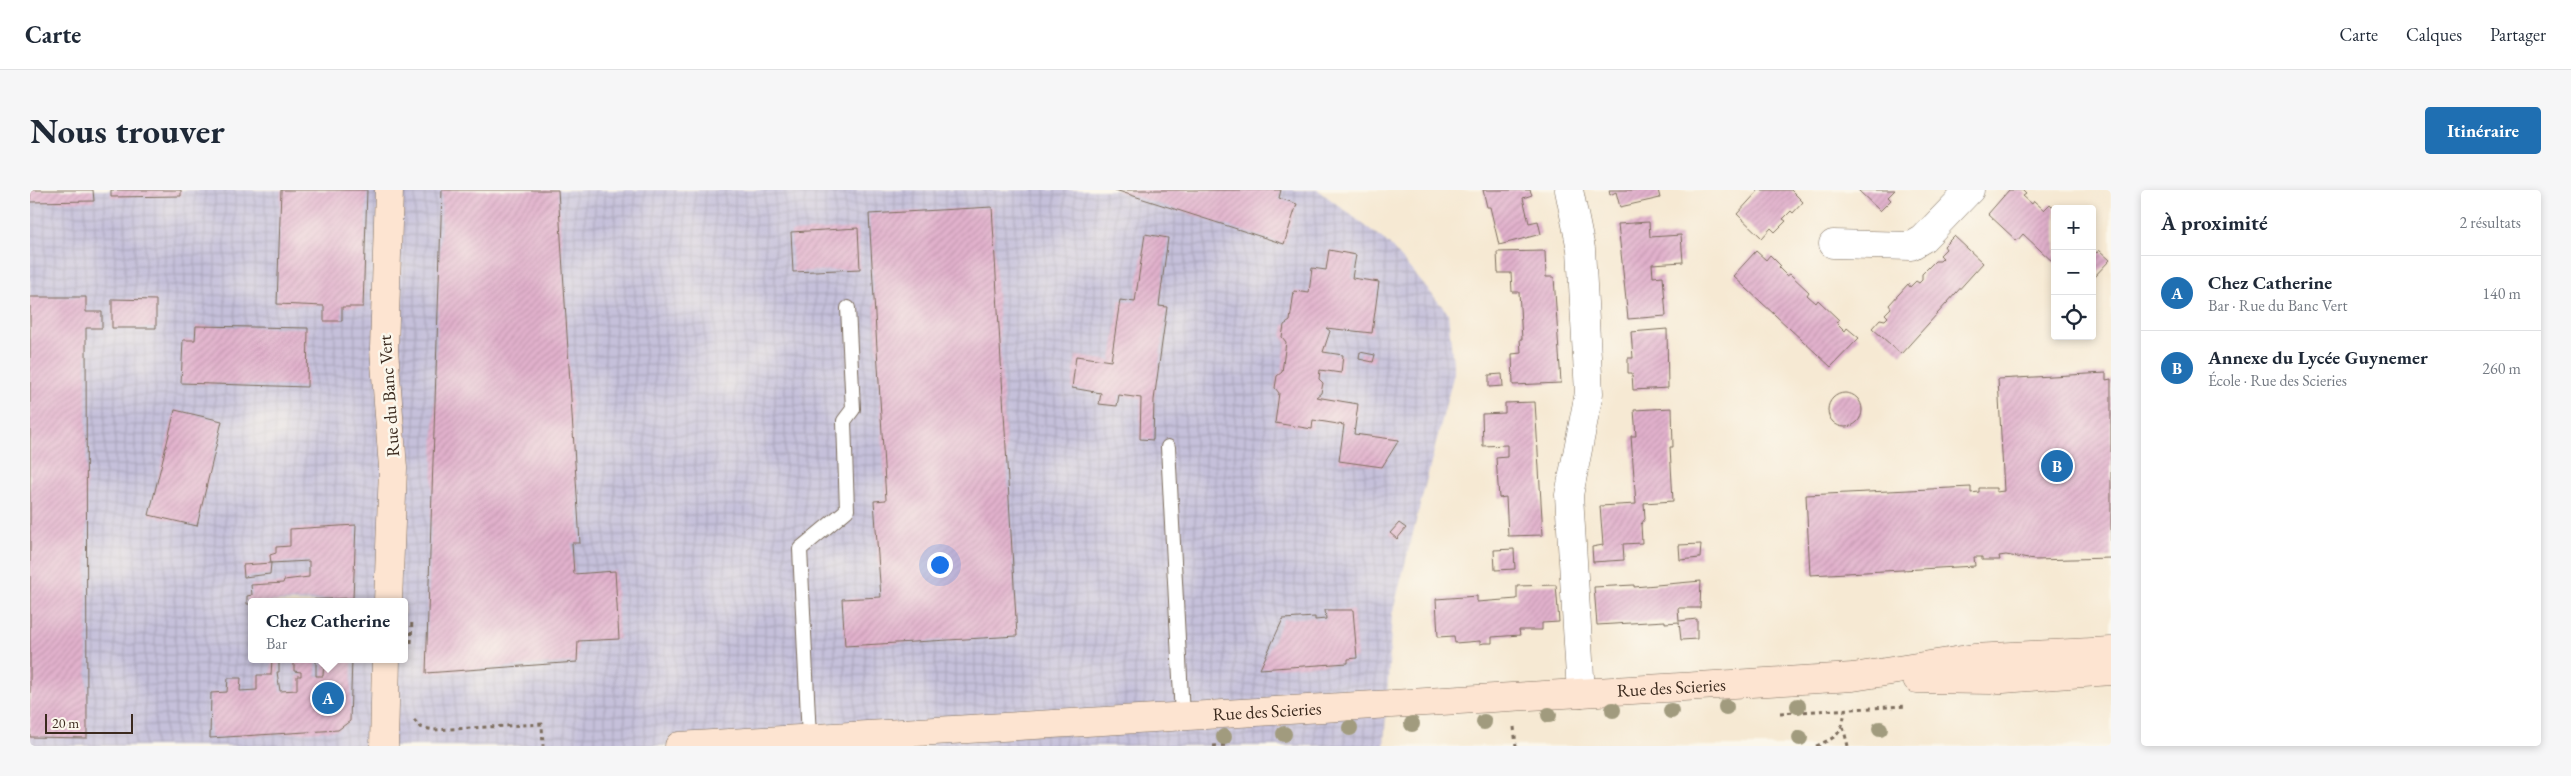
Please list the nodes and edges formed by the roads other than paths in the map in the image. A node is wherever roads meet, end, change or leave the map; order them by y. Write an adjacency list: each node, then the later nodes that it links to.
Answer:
1 (390, 190): 7 (street, Rue du Banc Vert)
2 (1569, 190): 12 (street)
3 (1970, 190): 4 (street)
4 (1833, 244)
5 (848, 308): 14 (lane)
6 (1168, 447): 13 (lane)
7 (400, 598)
8 (2111, 651): 11 (street, Rue des Scieries)
9 (397, 663): 15 (street)
10 (2111, 671): 11 (street, Rue des Scieries)
11 (1853, 676): 12 (street, Rue des Scieries)
12 (1581, 693): 13 (street, Rue des Scieries)
13 (1182, 716): 14 (street, Rue des Scieries)
14 (809, 738): 16 (street, Rue des Scieries)
15 (384, 746)
16 (679, 746)

